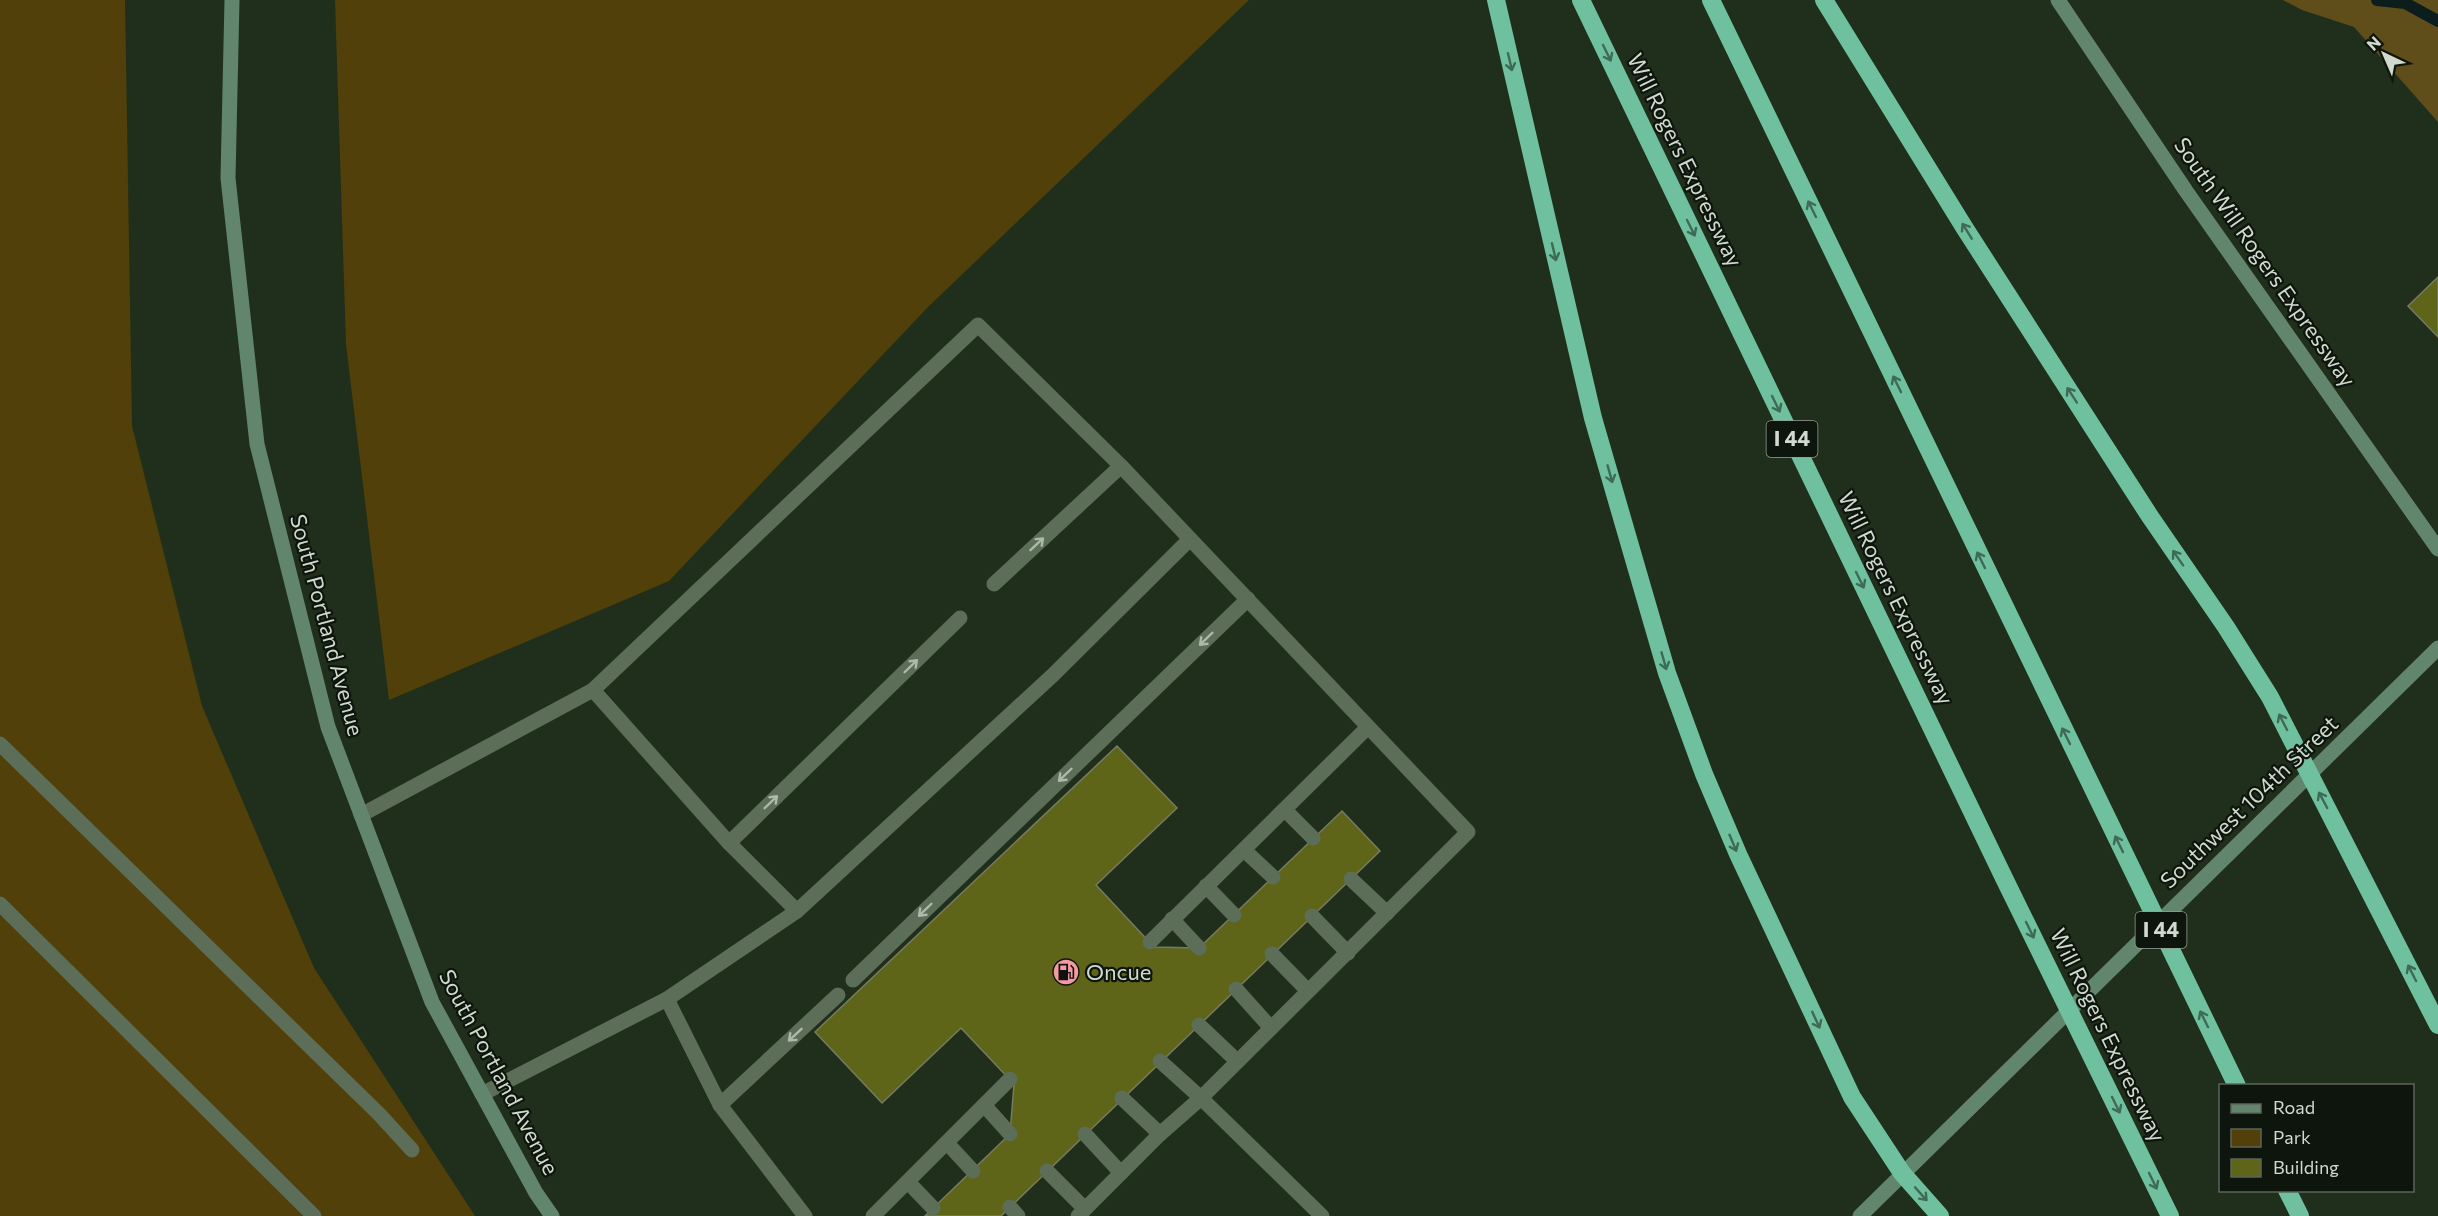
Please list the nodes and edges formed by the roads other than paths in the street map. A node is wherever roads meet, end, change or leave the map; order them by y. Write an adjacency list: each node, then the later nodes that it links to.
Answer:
1 (232, 0): 19 (main road, South Portland Avenue)
2 (1496, 0): 61 (highway, one-way to 61)
3 (1581, 0): 73 (highway, Will Rogers Expressway / I 44, one-way to 73)
4 (1711, 0): 47 (highway, I 44, one-way to 4)
5 (1824, 0): 17 (highway, one-way to 5)
6 (2058, 0): 9 (main road, South Will Rogers Expressway)
7 (1121, 466): 8 (lane); 10 (lane, one-way to 7); 14 (lane)
8 (1190, 539): 11 (lane); 27 (lane)
9 (2438, 549)
10 (994, 584)
11 (1248, 599): 15 (lane); 36 (lane, one-way to 36)
12 (960, 618): 21 (lane, one-way to 12)
13 (2438, 648): 17 (main road, Southwest 104th Street)
14 (593, 690): 19 (lane); 21 (lane)
15 (1368, 727): 18 (lane); 28 (lane)
16 (0, 744): 57 (lane)
17 (2309, 775): 42 (highway, one-way to 17); 61 (main road, Southwest 104th Street)
18 (1285, 810): 20 (lane); 22 (lane)
19 (361, 815): 48 (main road, South Portland Avenue)
20 (1313, 838)
21 (729, 843): 27 (lane)
22 (1244, 850): 23 (lane); 25 (lane)
23 (1273, 877)
24 (1351, 879): 28 (lane)
25 (1206, 886): 29 (lane); 31 (lane)
26 (0, 904): 66 (lane)
27 (796, 911): 40 (lane)
28 (1387, 913): 34 (lane)
29 (1234, 915)
30 (1312, 916): 34 (lane)
31 (1172, 920): 32 (lane); 33 (lane)
32 (1150, 942)
33 (1199, 948)
34 (1348, 953): 38 (lane)
35 (1272, 954): 38 (lane)
36 (853, 980)
37 (1236, 989): 43 (lane)
38 (1308, 991): 43 (lane)
39 (838, 994): 51 (lane, one-way to 51)
40 (667, 999): 48 (lane); 51 (lane)
41 (1199, 1025): 45 (lane)
42 (2438, 1026)
43 (1271, 1028): 45 (lane)
44 (1160, 1061): 50 (lane)
45 (1237, 1061): 50 (lane)
46 (1010, 1079): 52 (lane)
47 (2233, 1079)
48 (482, 1094): 67 (main road, South Portland Avenue)
49 (1122, 1098): 55 (lane)
50 (1201, 1098): 55 (lane); 70 (lane)
51 (720, 1105): 68 (lane)
52 (984, 1105): 53 (lane); 56 (lane)
53 (1010, 1134)
54 (1085, 1134): 60 (lane)
55 (1160, 1134): 60 (lane)
56 (947, 1143): 58 (lane); 62 (lane)
57 (412, 1149)
58 (973, 1171)
59 (1047, 1171): 65 (lane)
60 (1121, 1173): 65 (lane)
61 (1902, 1173): 71 (main road, Southwest 104th Street); 72 (highway, one-way to 72)
62 (908, 1182): 64 (lane); 69 (lane)
63 (2288, 1192): 74 (highway)
64 (933, 1208)
65 (1081, 1213)
66 (314, 1216)
67 (552, 1216)
68 (805, 1216)
69 (873, 1216)
70 (1322, 1216)
71 (1860, 1216)
72 (1940, 1216)
73 (2170, 1216)
74 (2300, 1216)

